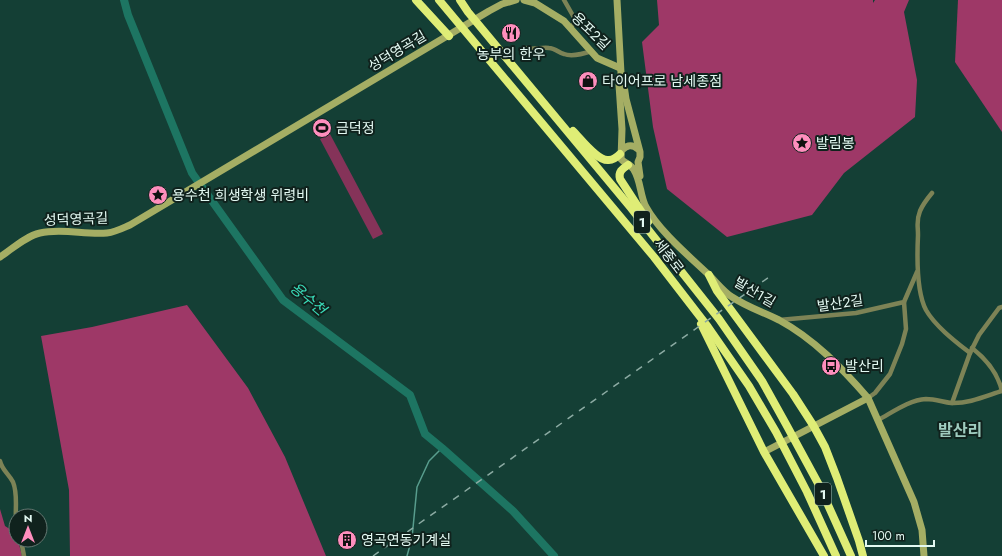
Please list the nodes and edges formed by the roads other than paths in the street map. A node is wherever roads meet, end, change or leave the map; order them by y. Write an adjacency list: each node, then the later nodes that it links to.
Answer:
1 (416, 0): 9 (highway)
2 (439, 0): 25 (highway, 세종로 / 1)
3 (460, 0): 13 (highway, 세종로 / 1)
4 (516, 0): 9 (street, 성덕영곡길)
5 (524, 0): 8 (street, 용포2길)
6 (564, 0): 8 (street)
7 (617, 0): 12 (street)
8 (570, 28): 11 (street, 용포2길)
9 (449, 36): 21 (street, 성덕영곡길)
10 (525, 48): 11 (street)
11 (592, 51): 12 (street, 용포2길)
12 (620, 71): 14 (street); 15 (street)
13 (532, 89): 15 (highway); 20 (highway, 세종로 / 1)
14 (638, 149): 15 (street); 16 (street)
15 (621, 152): 17 (street)
16 (638, 162): 17 (street); 19 (street)
17 (630, 165): 19 (street); 20 (highway)
18 (932, 193): 22 (street)
19 (641, 196): 23 (street, 발산1길)
20 (666, 251): 39 (highway, 세종로 / 1)
21 (0, 257)
22 (918, 269): 24 (street); 28 (street)
23 (709, 275): 27 (street, 발산1길); 33 (highway)
24 (904, 302): 27 (street, 발산2길); 30 (street)
25 (693, 307): 34 (highway); 37 (highway, 세종로 / 1)
26 (1002, 307): 28 (street)
27 (778, 320): 30 (street, 발산1길)
28 (971, 351): 29 (street); 31 (street)
29 (1002, 391): 31 (street)
30 (868, 398): 32 (street, 발산1길); 33 (street)
31 (952, 403): 32 (street)
32 (878, 420): 41 (street, 발산1길)
33 (813, 425): 34 (street); 40 (highway)
34 (764, 452): 38 (highway)
35 (0, 461): 36 (street)
36 (15, 508)
37 (835, 553)
38 (823, 555)
39 (851, 556)
40 (863, 556)
41 (924, 556)

